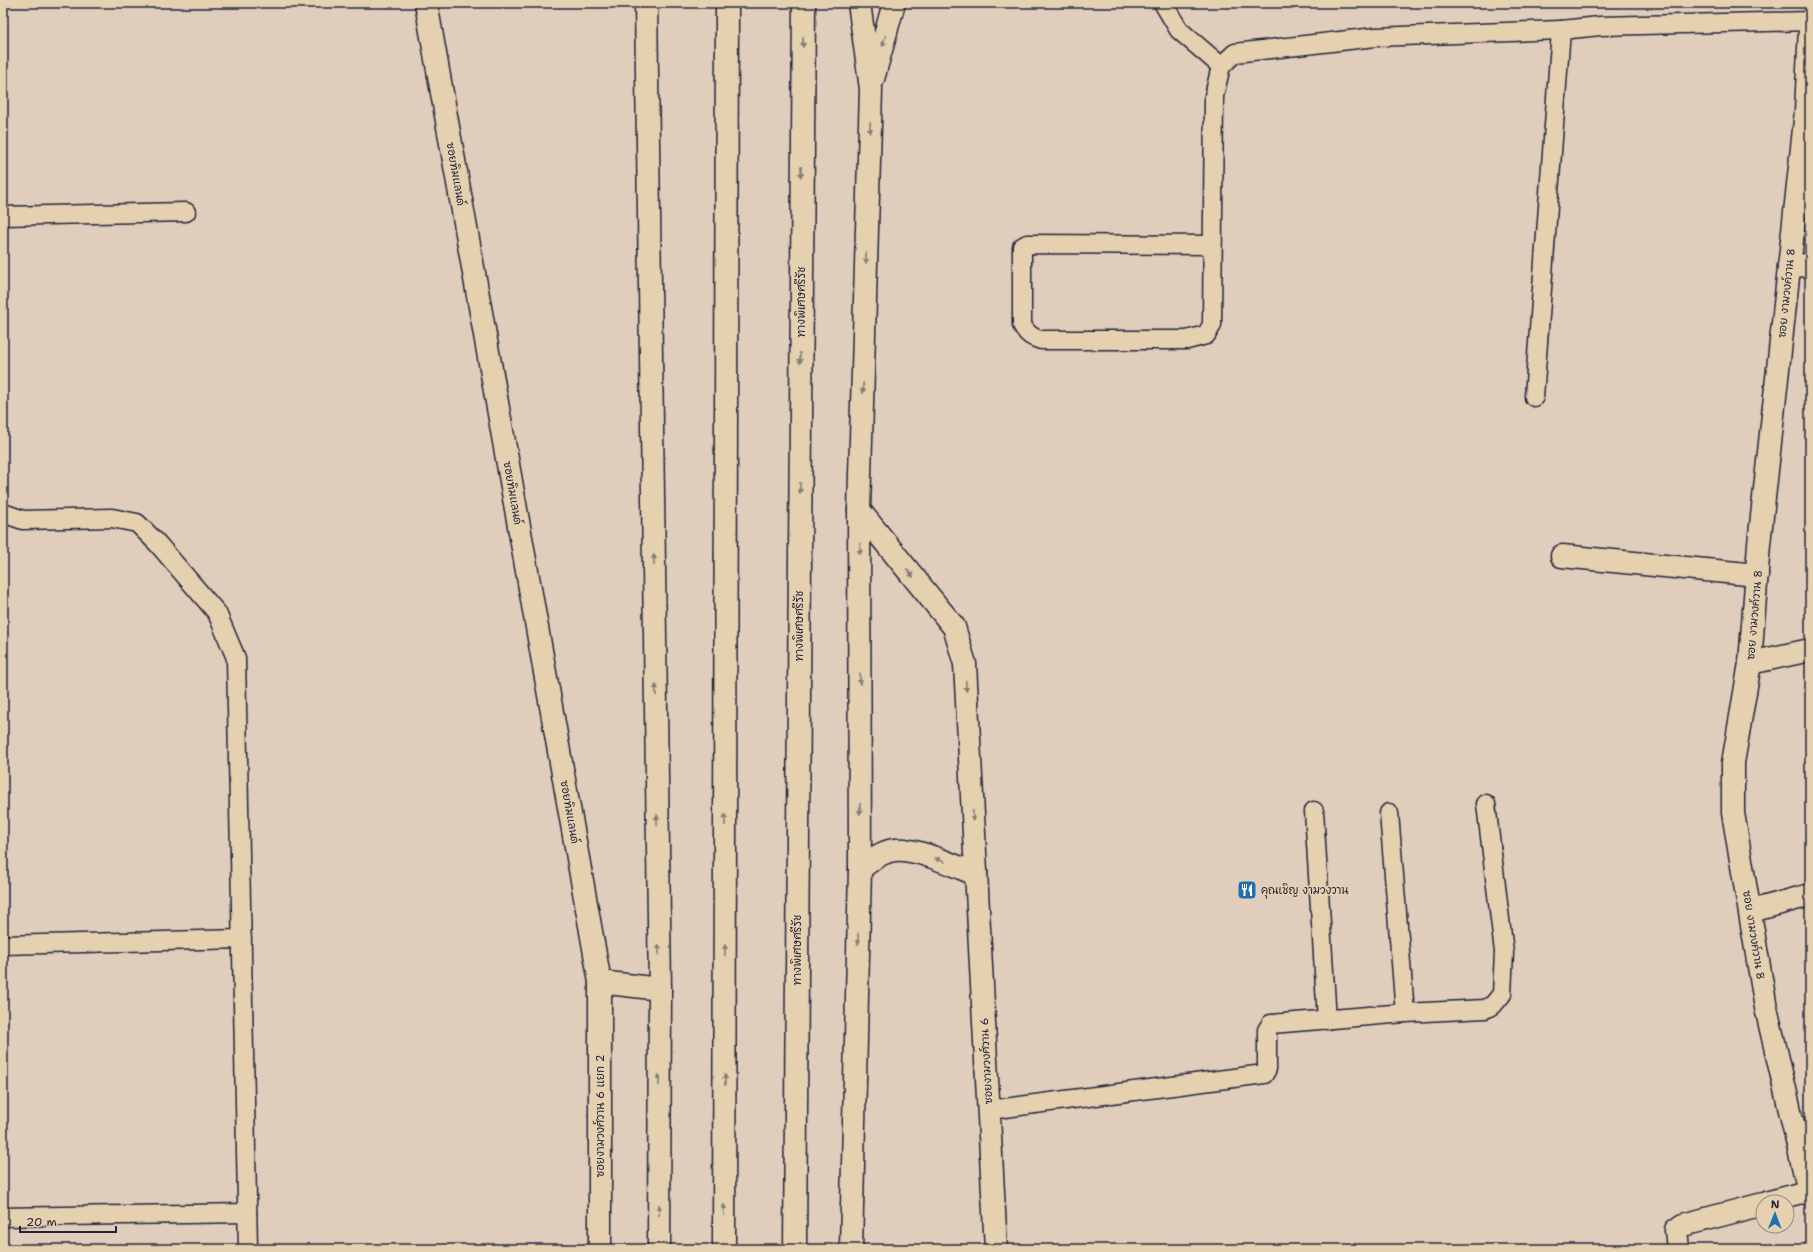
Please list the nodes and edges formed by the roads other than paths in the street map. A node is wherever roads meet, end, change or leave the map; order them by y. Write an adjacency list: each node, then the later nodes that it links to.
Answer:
1 (426, 3): 33 (main road, ซอยทิมแลนด์)
2 (646, 3): 34 (main road, one-way to 2)
3 (727, 3): 46 (main road, one-way to 3)
4 (804, 3): 47 (main road, ทางพิเศษศรีรัช, one-way to 47)
5 (859, 3): 12 (main road)
6 (894, 3): 12 (main road, one-way to 12)
7 (1163, 3): 11 (lane)
8 (1810, 21): 10 (lane)
9 (1810, 27): 16 (main road, ซอย งามวงค์วาน 8)
10 (1561, 30): 11 (lane); 17 (lane)
11 (1221, 66): 15 (lane)
12 (871, 89): 18 (main road, one-way to 18)
13 (186, 212): 14 (lane)
14 (3, 216)
15 (1212, 245): 15 (lane)
16 (1800, 265): 21 (main road, ซอย งามวงค์วาน 8)
17 (1534, 397)
18 (859, 510): 27 (main road, one-way to 27); 28 (main road, ซอยงามวงศ์วาน 6, one-way to 28)
19 (3, 513): 31 (lane)
20 (1562, 556): 21 (main road)
21 (1757, 575): 23 (main road, ซอย งามวงค์วาน 8)
22 (1810, 650): 23 (main road)
23 (1750, 663): 30 (main road, ซอย งามวงค์วาน 8)
24 (1486, 804): 35 (lane)
25 (1314, 811): 36 (lane)
26 (1389, 813): 35 (lane)
27 (860, 869): 28 (main road, one-way to 27); 48 (main road, one-way to 48)
28 (976, 874): 37 (main road, ซอยงามวงศ์วาน 6)
29 (1810, 895): 30 (main road)
30 (1751, 911): 38 (main road, ซอย งามวงค์วาน 8)
31 (242, 939): 32 (lane); 41 (lane)
32 (3, 945)
33 (600, 982): 34 (main road); 44 (main road, ซอยงามวงศ์วาน 6 แยก 2)
34 (660, 989): 45 (main road, one-way to 34)
35 (1405, 1013): 36 (lane)
36 (1327, 1020): 37 (lane)
37 (989, 1110): 49 (main road, ซอยงามวงศ์วาน 6)
38 (1810, 1193): 39 (main road)
39 (1795, 1196)
40 (1755, 1206): 50 (main road)
41 (247, 1213): 42 (lane); 43 (lane)
42 (3, 1217)
43 (248, 1249)
44 (600, 1249)
45 (659, 1249)
46 (724, 1249)
47 (795, 1249)
48 (851, 1249)
49 (996, 1249)
50 (1678, 1249)

